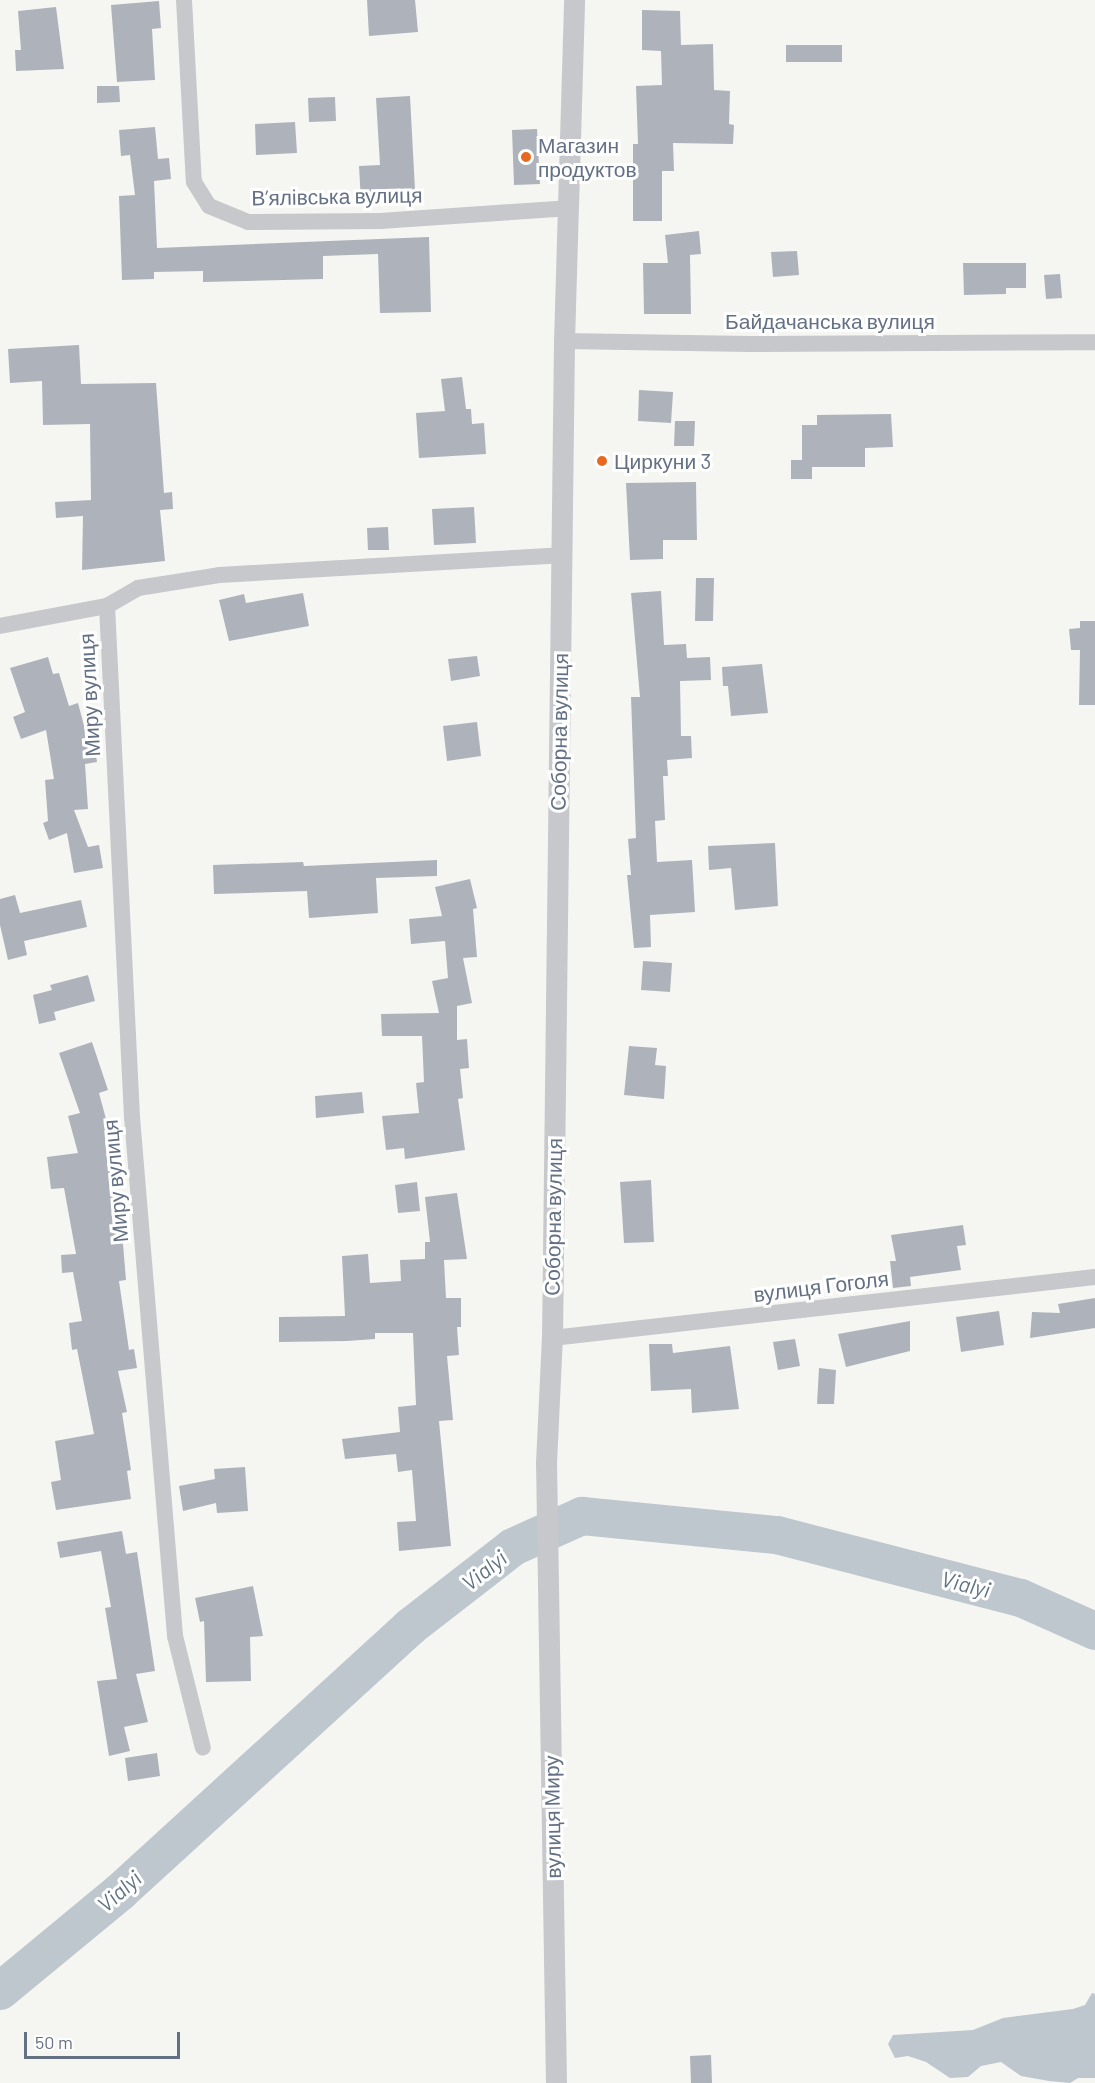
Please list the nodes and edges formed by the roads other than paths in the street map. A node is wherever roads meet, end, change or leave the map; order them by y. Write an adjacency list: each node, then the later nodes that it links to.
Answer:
1 (184, 0): 3 (street, В’ялівська вулиця)
2 (574, 0): 3 (street, Соборна вулиця)
3 (571, 208): 4 (street, Соборна вулиця)
4 (564, 341): 5 (street, Байдачанська вулиця); 6 (street, Соборна вулиця)
5 (1095, 342)
6 (561, 555): 7 (street); 10 (street, Соборна вулиця)
7 (107, 606): 8 (street); 12 (street, Миру вулиця)
8 (0, 626)
9 (1095, 1278): 10 (street, вулиця Гоголя)
10 (552, 1338): 11 (street, Соборна вулиця)
11 (546, 1463): 13 (street, вулиця Миру)
12 (203, 1748)
13 (556, 2083)

